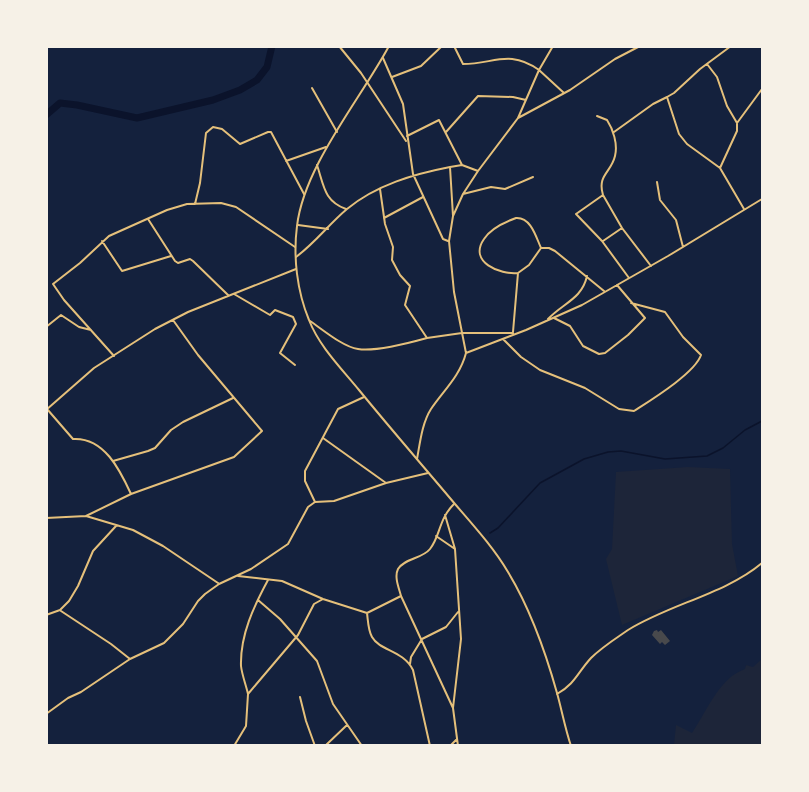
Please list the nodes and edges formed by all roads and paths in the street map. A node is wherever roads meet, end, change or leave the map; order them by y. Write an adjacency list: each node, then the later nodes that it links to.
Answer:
1 (339, 46): 12 (street)
2 (389, 46): 8 (street)
3 (442, 46): 11 (street)
4 (454, 46): 10 (street)
5 (553, 46): 10 (street)
6 (640, 46): 15 (street)
7 (731, 46): 9 (street)
8 (383, 58): 11 (street); 12 (street)
9 (707, 64): 16 (street); 20 (street)
10 (539, 70): 15 (street); 17 (street)
11 (392, 77): 24 (street)
12 (368, 84): 21 (street); 25 (street)
13 (312, 88): 21 (street)
14 (762, 89): 20 (street)
15 (564, 93): 19 (street)
16 (667, 97): 23 (street); 31 (street)
17 (526, 100): 19 (street); 22 (street)
18 (597, 116): 23 (street)
19 (518, 118): 32 (street)
20 (737, 123): 31 (street)
21 (337, 132): 26 (street)
22 (446, 132): 24 (street); 29 (street)
23 (614, 132): 39 (street)
24 (407, 136): 25 (street)
25 (408, 144): 33 (street)
26 (328, 147): 27 (street); 28 (street)
27 (286, 161): 37 (street); 42 (street)
28 (317, 165): 37 (street); 43 (street)
29 (462, 165): 30 (street); 32 (street)
30 (450, 167): 33 (street); 45 (street)
31 (720, 168): 44 (street)
32 (478, 171): 38 (street)
33 (413, 174): 36 (street); 40 (street)
34 (533, 177): 38 (street)
35 (657, 182): 55 (street)
36 (380, 189): 43 (street); 46 (street)
37 (304, 194): 48 (street)
38 (463, 194): 45 (street)
39 (603, 195): 49 (street); 53 (street)
40 (423, 197): 46 (street); 52 (street)
41 (762, 199): 44 (street)
42 (195, 204): 47 (street); 54 (street)
43 (346, 209): 50 (street)
44 (744, 209): 55 (street)
45 (453, 216): 52 (street)
46 (384, 218): 77 (street)
47 (148, 219): 51 (street); 57 (street)
48 (297, 225): 50 (street); 54 (street)
49 (622, 228): 53 (street); 59 (street)
50 (327, 229): 58 (street)
51 (102, 241): 57 (street); 74 (street)
52 (449, 241): 75 (street)
53 (602, 241): 63 (street)
54 (295, 247): 58 (street)
55 (683, 247): 59 (street)
56 (541, 248): 61 (street); 61 (street); 62 (street)
57 (171, 255): 67 (street)
58 (296, 257): 60 (street)
59 (651, 266): 63 (street)
60 (296, 269): 66 (street); 71 (street)
61 (518, 273): 76 (street)
62 (587, 276): 65 (street); 72 (street)
63 (629, 278): 64 (street)
64 (617, 285): 65 (street); 68 (street)
65 (605, 292): 69 (street)
66 (234, 294): 67 (street); 81 (street)
67 (228, 296): 70 (street)
68 (632, 303): 69 (street); 78 (street)
69 (554, 318): 72 (street)
70 (173, 320): 80 (street); 83 (street)
71 (309, 321): 77 (street); 82 (street)
72 (546, 321): 76 (street)
73 (46, 327): 74 (street)
74 (91, 330): 80 (street)
75 (462, 333): 76 (street); 77 (street); 79 (street)
76 (513, 334): 78 (street)
77 (427, 338)
78 (503, 339): 79 (street)
79 (466, 353): 86 (street)
80 (114, 356): 84 (street)
81 (295, 365)
82 (364, 397): 85 (street); 86 (street)
83 (233, 398): 87 (street); 90 (street)
84 (47, 409): 87 (street)
85 (323, 438): 89 (street); 91 (street)
86 (417, 459): 88 (street)
87 (113, 461): 90 (street)
88 (429, 473): 89 (street); 92 (street)
89 (386, 483): 91 (street)
90 (132, 494): 94 (street)
91 (315, 502): 100 (street)
92 (455, 504): 93 (street); 115 (street)
93 (445, 514): 97 (street); 98 (street)
94 (86, 516): 95 (street); 96 (street)
95 (46, 518)
96 (117, 525): 102 (street); 106 (street)
97 (436, 536): 98 (street); 103 (street)
98 (455, 549): 107 (street)
99 (762, 563): 115 (street)
100 (237, 576): 101 (street); 102 (street)
101 (268, 579): 104 (street); 105 (street)
102 (219, 584): 112 (street)
103 (401, 596): 109 (street); 111 (street)
104 (323, 599): 109 (street); 110 (street)
105 (258, 600): 110 (street); 114 (street)
106 (60, 610): 108 (street); 112 (street)
107 (458, 612): 111 (street); 117 (street)
108 (47, 613)
109 (367, 613): 113 (street)
110 (295, 638): 114 (street); 119 (street)
111 (422, 639): 113 (street); 117 (street)
112 (130, 659): 118 (street)
113 (410, 664): 125 (street)
114 (248, 694): 121 (street)
115 (557, 694): 128 (street)
116 (300, 696): 122 (street)
117 (453, 708): 120 (street)
118 (46, 714)
119 (347, 724): 123 (street); 124 (street)
120 (457, 739): 126 (street); 127 (street)
121 (234, 746)
122 (315, 746)
123 (325, 746)
124 (362, 746)
125 (429, 746)
126 (450, 746)
127 (458, 746)
128 (571, 746)

